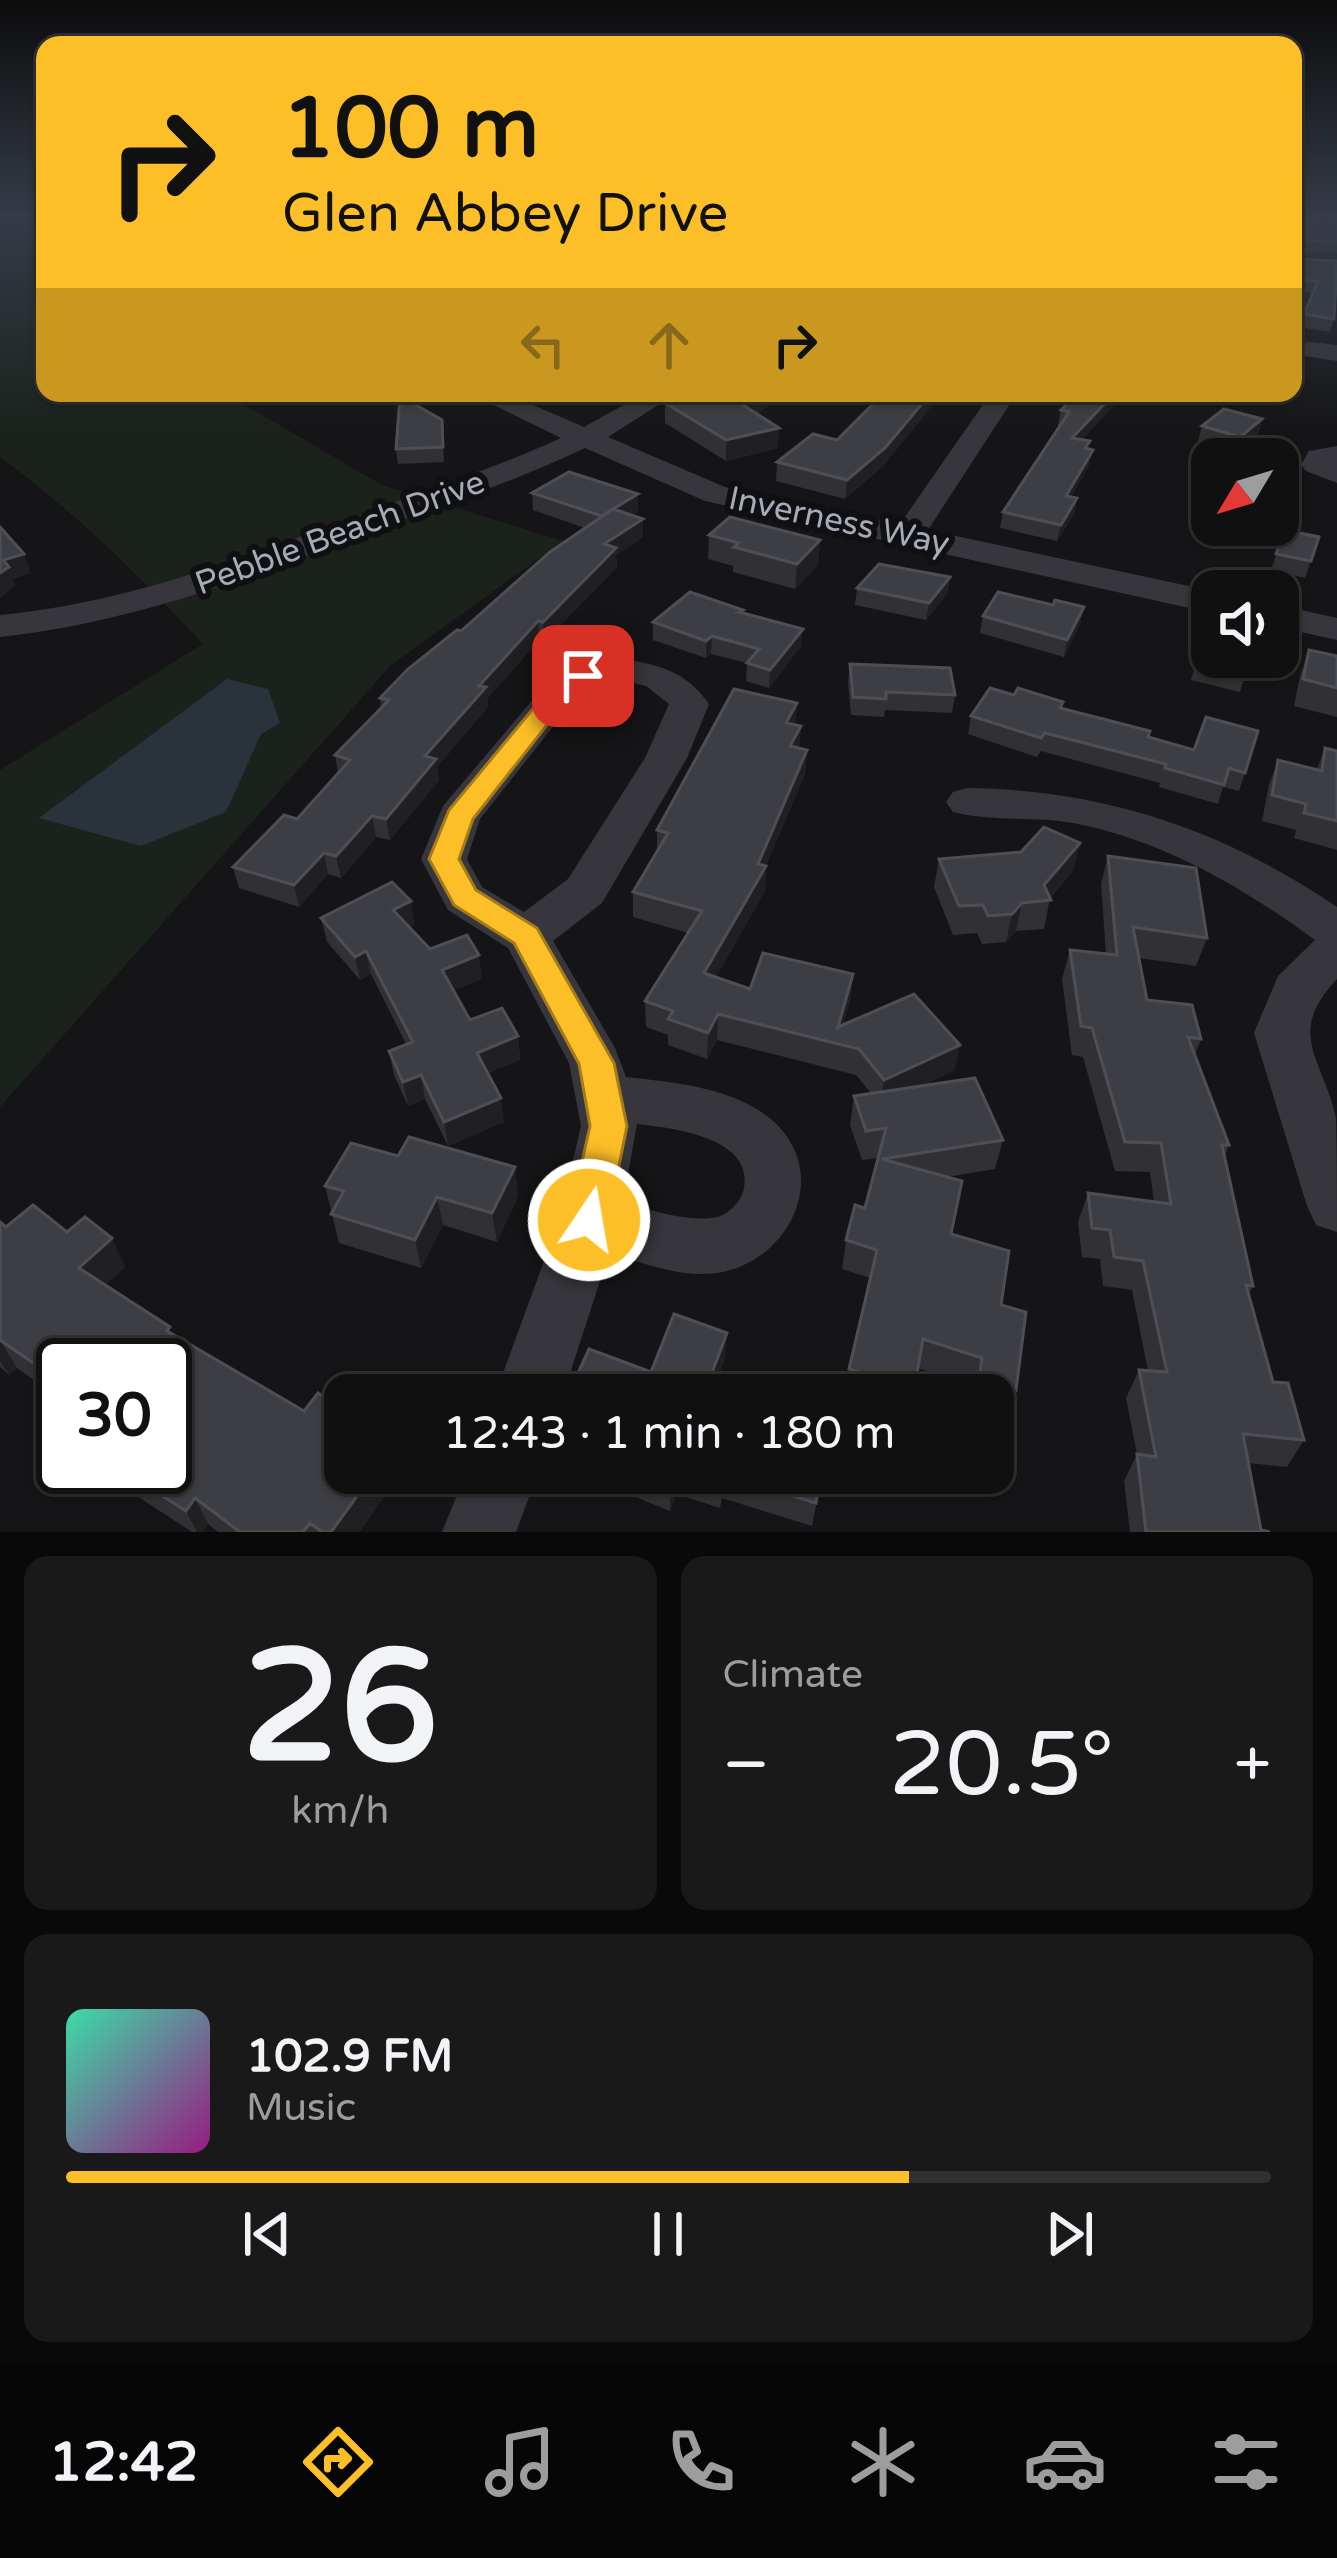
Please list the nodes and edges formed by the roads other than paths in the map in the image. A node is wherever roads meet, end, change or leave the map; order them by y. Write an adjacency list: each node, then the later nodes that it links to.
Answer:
1 (1302, 348): 2 (street)
2 (1337, 353)
3 (503, 402): 6 (street, Inverness Way)
4 (647, 402): 6 (street, Pebble Beach Drive)
5 (998, 402): 9 (street)
6 (582, 436): 9 (street, Inverness Way); 12 (street, Pebble Beach Drive)
7 (1337, 455): 8 (street)
8 (1337, 474)
9 (908, 536): 10 (street, Inverness Way)
10 (1191, 597)
11 (1299, 621): 13 (street)
12 (0, 626)
13 (1337, 629)
14 (968, 802): 15 (street)
15 (1337, 931)
16 (526, 936): 16 (street); 18 (street)
17 (1337, 949): 19 (street)
18 (603, 1096): 20 (street); 20 (street)
19 (1337, 1206)
20 (589, 1220): 21 (street)
21 (536, 1374)
22 (494, 1494): 23 (street)
23 (479, 1532)

